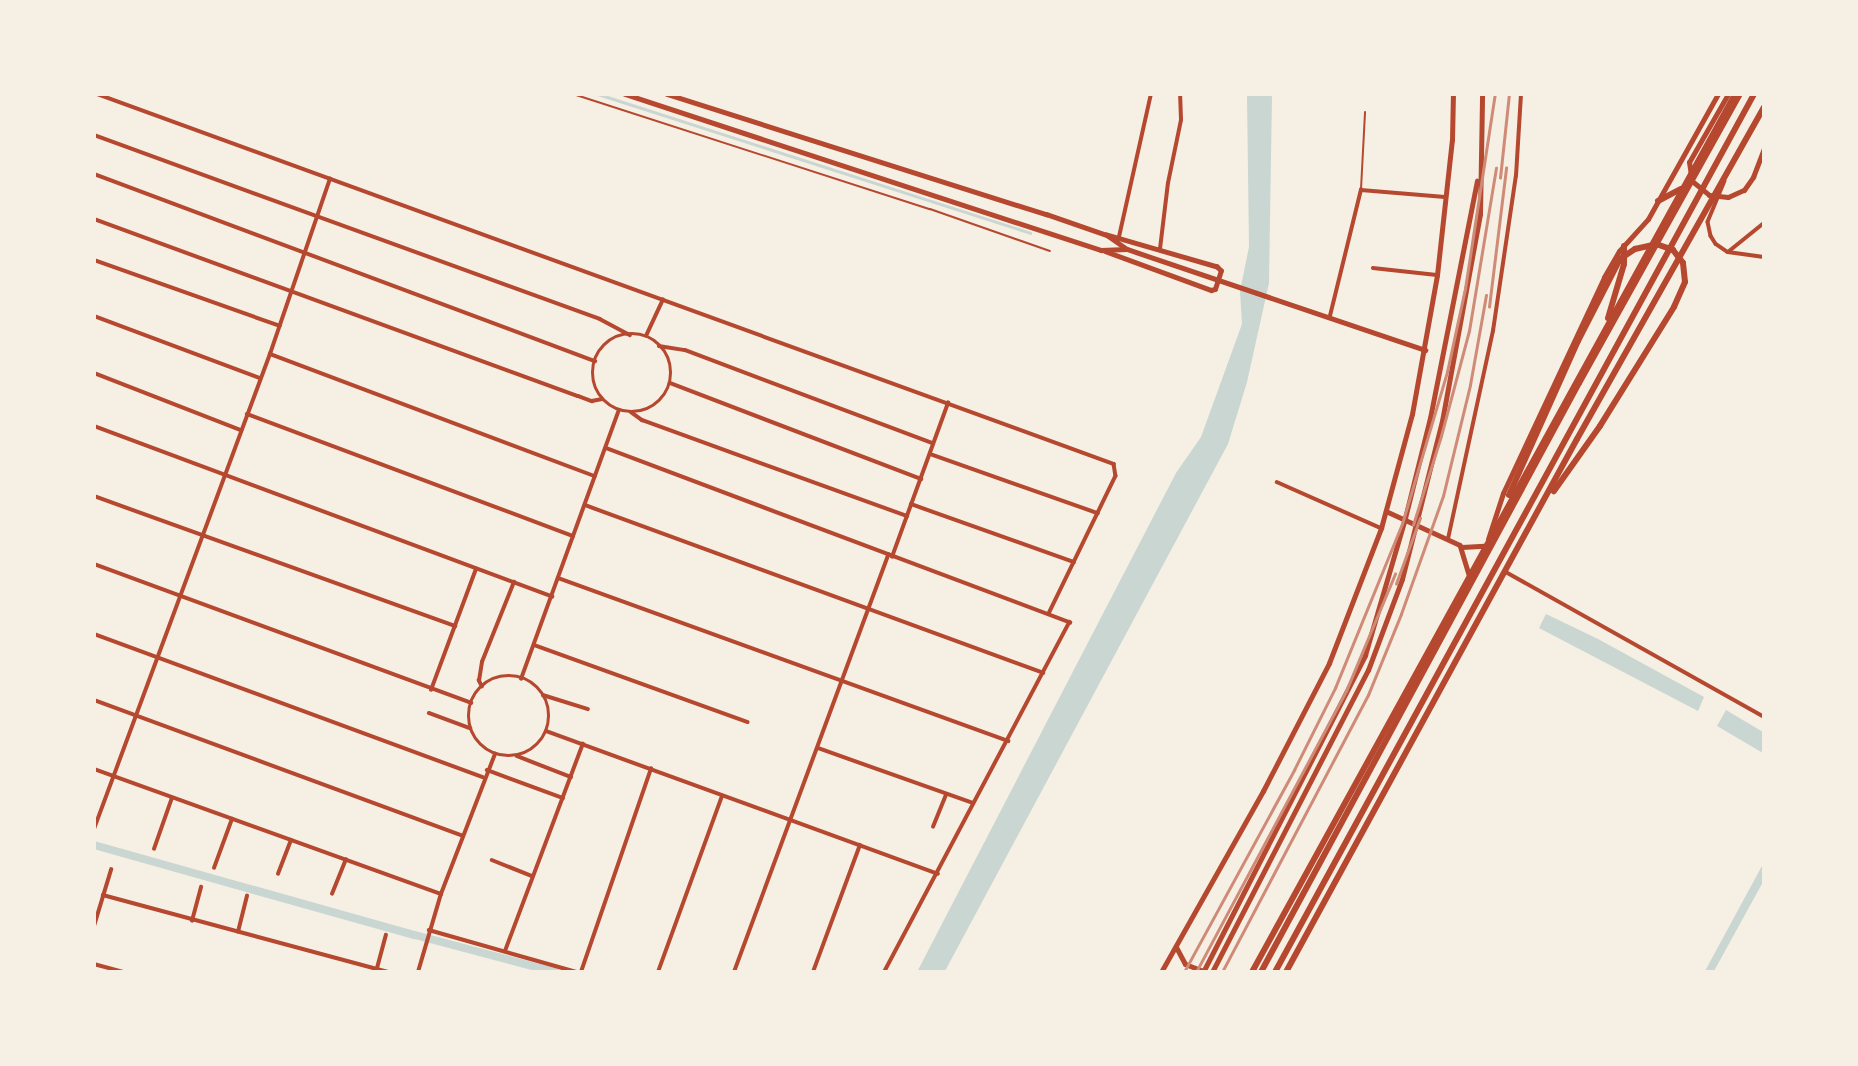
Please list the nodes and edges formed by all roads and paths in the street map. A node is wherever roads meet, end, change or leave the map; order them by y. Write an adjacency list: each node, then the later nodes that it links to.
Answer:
1 (97, 94): 23 (street)
2 (573, 94): 38 (lane)
3 (625, 94): 15 (street)
4 (648, 94): 15 (street)
5 (667, 94): 31 (street)
6 (1151, 94): 32 (street)
7 (1180, 94): 35 (street)
8 (1453, 94): 26 (main road)
9 (1482, 94): 21 (main road)
10 (1521, 94): 86 (street)
11 (1718, 94): 27 (main road)
12 (1728, 94): 19 (main road)
13 (1737, 94): 24 (highway); 177 (highway)
14 (1754, 94): 178 (highway)
15 (646, 101): 36 (street)
16 (1763, 107): 20 (highway)
17 (1365, 112): 25 (lane)
18 (94, 135): 28 (street)
19 (1763, 149)
20 (1739, 154): 39 (street); 79 (highway)
21 (1479, 171): 81 (main road); 82 (main road)
22 (94, 174): 37 (street)
23 (330, 179): 28 (street); 45 (street)
24 (1683, 188): 27 (highway); 49 (highway)
25 (1361, 190): 26 (street); 47 (street)
26 (1447, 197): 43 (main road)
27 (1658, 201): 33 (main road)
28 (318, 215): 37 (street); 50 (street)
29 (94, 219): 44 (street)
30 (1763, 223): 39 (street)
31 (1107, 234): 32 (street); 34 (street)
32 (1119, 237): 35 (street)
33 (1624, 246): 49 (highway); 87 (main road)
34 (1127, 249): 36 (street); 47 (street)
35 (1160, 249): 36 (street)
36 (1101, 250)
37 (305, 251): 44 (street); 55 (street)
38 (1050, 251)
39 (1728, 252): 40 (street)
40 (1763, 257)
41 (94, 260): 48 (street)
42 (1373, 268): 43 (street)
43 (1437, 275): 53 (main road)
44 (293, 290): 48 (street); 59 (street)
45 (663, 300): 51 (street); 60 (street)
46 (94, 316): 57 (street)
47 (1330, 316): 53 (street)
48 (280, 326): 54 (street)
49 (1606, 327): 80 (highway)
50 (630, 335): 51 (street); 55 (street)
51 (645, 337): 52 (street)
52 (659, 346): 58 (street); 66 (street)
53 (1425, 350): 76 (main road)
54 (270, 354): 57 (street); 70 (street)
55 (594, 361): 59 (street)
56 (94, 373): 65 (street)
57 (260, 378): 63 (street)
58 (670, 383): 62 (street); 71 (street)
59 (602, 399): 61 (street)
60 (948, 403): 66 (street); 77 (street)
61 (619, 411): 62 (street); 67 (street)
62 (631, 412): 78 (street)
63 (247, 414): 65 (street); 84 (street)
64 (94, 426): 69 (street)
65 (241, 430): 69 (street)
66 (933, 443): 68 (street)
67 (606, 448): 70 (street); 89 (street)
68 (930, 454): 71 (street); 77 (street)
69 (224, 474): 85 (street); 92 (street)
70 (595, 476): 75 (street)
71 (921, 479): 74 (street)
72 (1276, 482): 83 (street)
73 (94, 496): 85 (street)
74 (911, 504): 78 (street); 90 (street)
75 (585, 505): 84 (street); 99 (street)
76 (1386, 511): 81 (street); 83 (main road)
77 (1098, 513): 90 (street)
78 (906, 516): 89 (street)
79 (1537, 516): 80 (highway); 93 (highway)
80 (1500, 517): 87 (highway)
81 (1405, 518): 82 (street); 174 (main road)
82 (1417, 523): 86 (street); 175 (main road)
83 (1381, 528): 161 (main road)
84 (573, 536): 95 (street)
85 (202, 537): 97 (street); 101 (street)
86 (1450, 540): 88 (street)
87 (1486, 543): 88 (street); 94 (highway)
88 (1461, 546): 94 (street)
89 (890, 556): 99 (street); 100 (street)
90 (1074, 562): 100 (street)
91 (94, 564): 97 (street)
92 (476, 569): 96 (street); 101 (street)
93 (1506, 572): 116 (street); 179 (highway)
94 (1469, 574): 176 (highway)
95 (558, 578): 98 (street); 107 (street)
96 (514, 582): 98 (street); 108 (street)
97 (179, 595): 104 (street); 109 (street)
98 (552, 596): 103 (street)
99 (869, 609): 105 (street); 107 (street)
100 (1049, 614): 105 (street)
101 (454, 626): 109 (street)
102 (94, 634): 104 (street)
103 (534, 645): 106 (street); 117 (street)
104 (158, 658): 115 (street); 129 (street)
105 (1043, 674): 120 (street)
106 (521, 679): 108 (street); 110 (street)
107 (842, 683): 120 (street); 122 (street)
108 (482, 687): 112 (street)
109 (431, 690): 112 (street)
110 (543, 695): 113 (street); 119 (street)
111 (94, 700): 115 (street)
112 (471, 704): 118 (street)
113 (587, 709)
114 (429, 713): 118 (street)
115 (135, 715): 128 (street); 140 (street)
116 (1763, 717)
117 (748, 722)
118 (470, 728): 123 (street)
119 (546, 731): 121 (street); 124 (street)
120 (1008, 741): 135 (street)
121 (583, 744): 126 (street); 130 (street)
122 (818, 748): 131 (street); 137 (street)
123 (495, 754): 124 (street); 127 (street)
124 (515, 756): 130 (street)
125 (94, 769): 128 (street)
126 (651, 769): 132 (street); 168 (street)
127 (487, 770): 129 (street); 134 (street)
128 (112, 776): 133 (street); 139 (street)
129 (483, 777): 140 (street)
130 (571, 777): 134 (street)
131 (946, 794): 135 (street); 138 (street)
132 (722, 795): 137 (street); 169 (street)
133 (172, 797): 136 (street); 143 (street)
134 (563, 798): 150 (street)
135 (972, 803): 149 (street)
136 (232, 819): 141 (street); 146 (street)
137 (791, 820): 142 (street); 170 (street)
138 (933, 827)
139 (94, 829)
140 (463, 836): 153 (street)
141 (291, 840): 144 (street); 148 (street)
142 (860, 845): 149 (street); 171 (street)
143 (153, 849)
144 (346, 860): 152 (street); 153 (street)
145 (492, 860): 150 (street)
146 (214, 868)
147 (111, 870): 154 (street)
148 (278, 874)
149 (938, 874): 172 (street)
150 (533, 876): 162 (street)
151 (201, 887): 156 (street)
152 (332, 894)
153 (441, 894): 159 (street)
154 (103, 895): 156 (street); 157 (street)
155 (247, 895): 158 (street)
156 (192, 921): 158 (street)
157 (94, 926)
158 (238, 932): 164 (street)
159 (429, 932): 162 (street); 167 (street)
160 (386, 935): 164 (street)
161 (1176, 947): 173 (main road); 174 (main road)
162 (505, 951): 168 (street)
163 (94, 964): 165 (street)
164 (377, 970): 166 (street)
165 (123, 971)
166 (389, 971)
167 (418, 971)
168 (579, 971)
169 (658, 971)
170 (734, 971)
171 (814, 971)
172 (885, 971)
173 (1161, 971)
174 (1203, 971)
175 (1212, 971)
176 (1252, 971)
177 (1261, 971)
178 (1275, 971)
179 (1286, 971)

